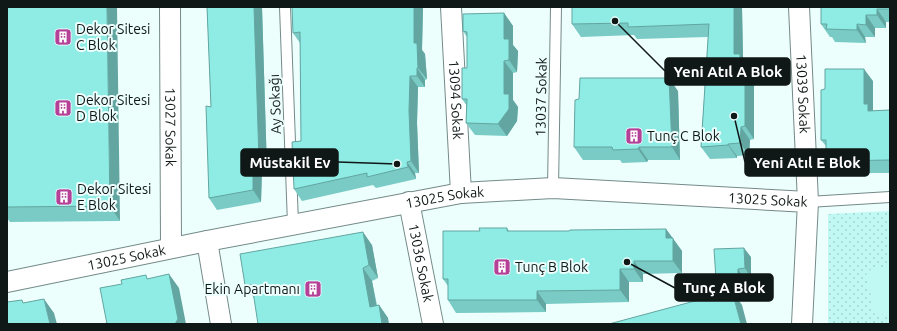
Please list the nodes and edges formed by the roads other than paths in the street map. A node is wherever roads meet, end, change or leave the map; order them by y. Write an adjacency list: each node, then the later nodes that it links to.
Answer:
1 (170, 7): 13 (street, 13027 Sokak)
2 (285, 7): 11 (lane, Ay Sokağı)
3 (451, 7): 7 (street, 13094 Sokak)
4 (556, 7): 6 (lane, 13037 Sokak)
5 (799, 7): 10 (street, 13039 Sokak)
6 (553, 188): 7 (street, 13025 Sokak); 10 (street, 13025 Sokak)
7 (462, 193): 9 (street, 13025 Sokak)
8 (890, 197): 10 (lane, 13025 Sokak)
9 (409, 202): 11 (street, 13025 Sokak); 16 (street, 13036 Sokak)
10 (808, 202): 17 (street, 13039 Sokak)
11 (293, 224): 12 (street, 13025 Sokak)
12 (207, 241): 13 (street, 13025 Sokak); 15 (street)
13 (171, 248): 14 (street, 13025 Sokak)
14 (7, 282)
15 (221, 324)
16 (433, 324)
17 (802, 324)

